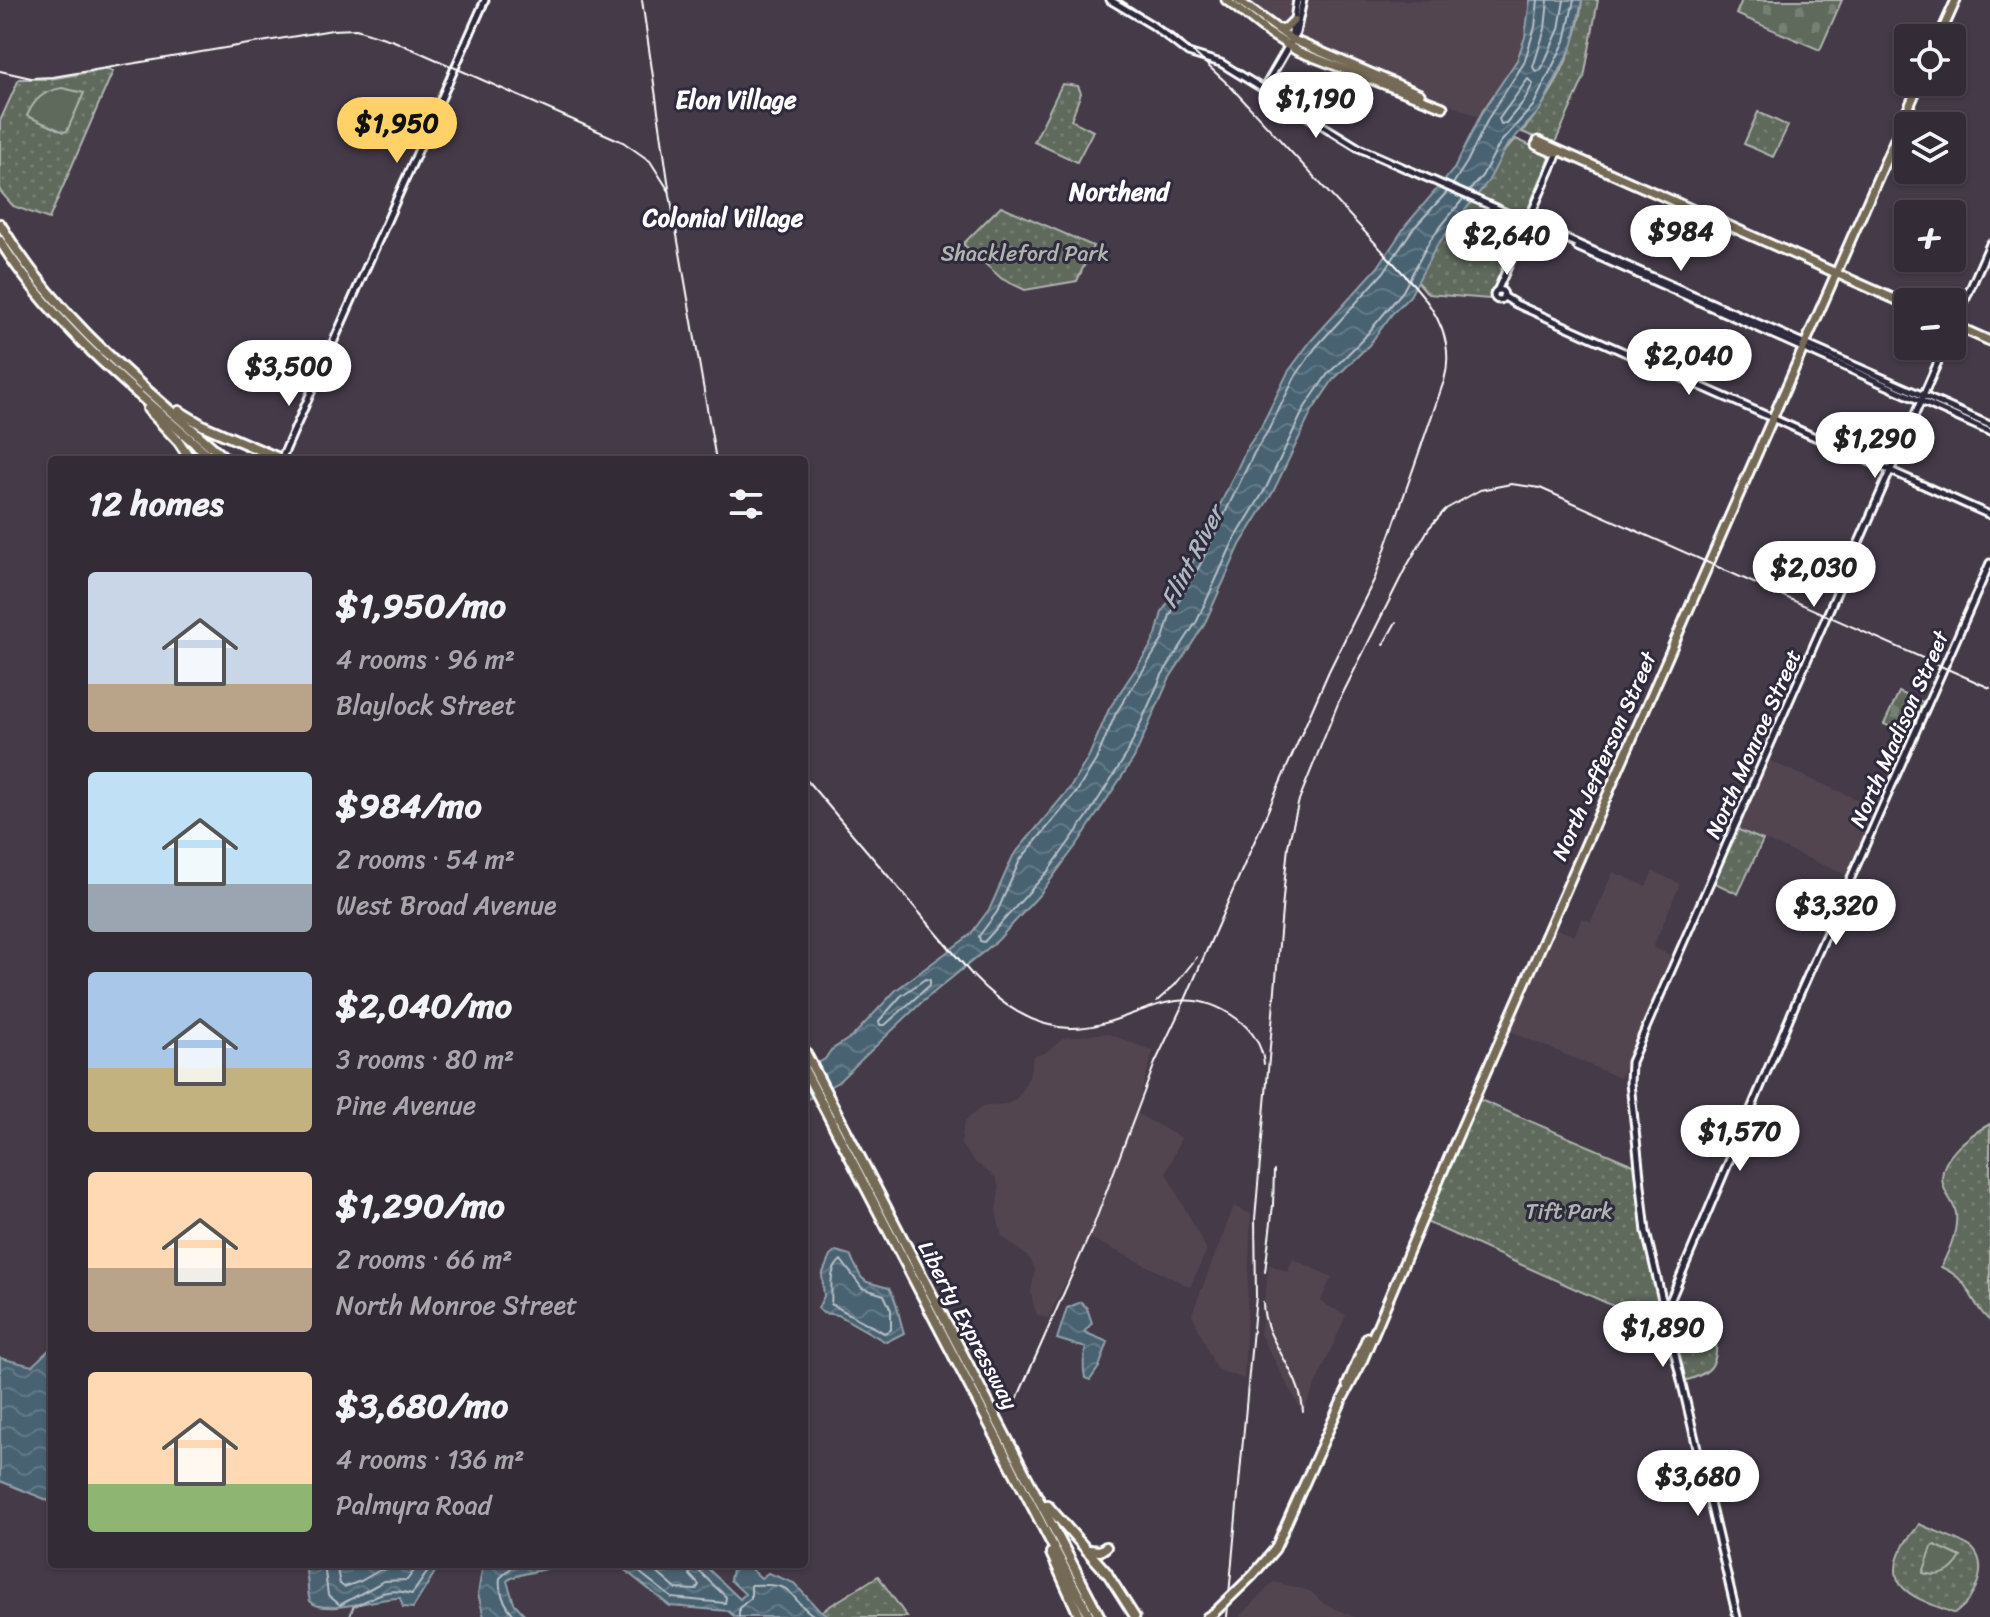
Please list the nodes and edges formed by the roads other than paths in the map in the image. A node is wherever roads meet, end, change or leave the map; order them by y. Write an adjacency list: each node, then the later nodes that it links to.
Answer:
1 (485, 0): 39 (main road)
2 (1110, 0): 13 (main road)
3 (1226, 0): 10 (main road)
4 (1238, 0): 9 (main road)
5 (1300, 0): 7 (main road); 10 (main road)
6 (1956, 0): 8 (main road)
7 (1293, 21): 9 (main road); 10 (main road)
8 (1945, 24)
9 (1276, 29): 10 (main road)
10 (1290, 42): 11 (main road); 12 (main road); 13 (main road)
11 (1345, 72): 12 (main road); 12 (main road)
12 (1384, 80)
13 (1263, 90): 17 (main road)
14 (1914, 96): 21 (main road, North Jefferson Street)
15 (1537, 143): 16 (main road)
16 (1559, 152): 17 (main road); 21 (main road)
17 (1525, 222): 27 (main road); 32 (main road)
18 (0, 224): 26 (highway)
19 (0, 241): 29 (highway)
20 (1990, 244): 22 (main road)
21 (1835, 273): 23 (main road); 27 (main road, North Jefferson Street)
22 (1966, 298)
23 (1894, 299)
24 (1966, 332): 25 (main road)
25 (1990, 341)
26 (93, 342): 37 (highway); 38 (highway)
27 (1804, 346): 30 (main road); 31 (main road); 32 (main road, North Jefferson Street)
28 (1939, 360): 30 (main road, North Monroe Street)
29 (109, 368): 35 (highway); 36 (highway)
30 (1923, 394): 31 (main road, North Monroe Street); 33 (main road)
31 (1920, 401): 34 (main road); 40 (main road, North Monroe Street)
32 (1772, 418): 40 (main road); 53 (main road, North Jefferson Street, bridge)
33 (1990, 425)
34 (1990, 432)
35 (188, 456)
36 (209, 456)
37 (222, 456)
38 (273, 456)
39 (284, 456)
40 (1890, 471): 41 (main road); 47 (main road, North Monroe Street)
41 (1990, 515)
42 (1990, 563): 47 (main road, North Madison Street)
43 (808, 1059): 45 (highway, Liberty Expressway)
44 (808, 1076): 45 (highway, Liberty Expressway)
45 (837, 1123): 46 (highway, Liberty Expressway)
46 (919, 1280): 48 (highway, Liberty Expressway); 49 (highway, Liberty Expressway)
47 (1670, 1335): 58 (main road)
48 (994, 1412): 51 (highway); 56 (highway, Liberty Expressway)
49 (1033, 1508): 54 (highway); 55 (highway, Liberty Expressway)
50 (1106, 1547): 51 (highway)
51 (1088, 1550): 52 (highway)
52 (1107, 1573): 57 (main road)
53 (1211, 1615)
54 (1080, 1617)
55 (1090, 1617)
56 (1100, 1617)
57 (1135, 1617)
58 (1737, 1617)

